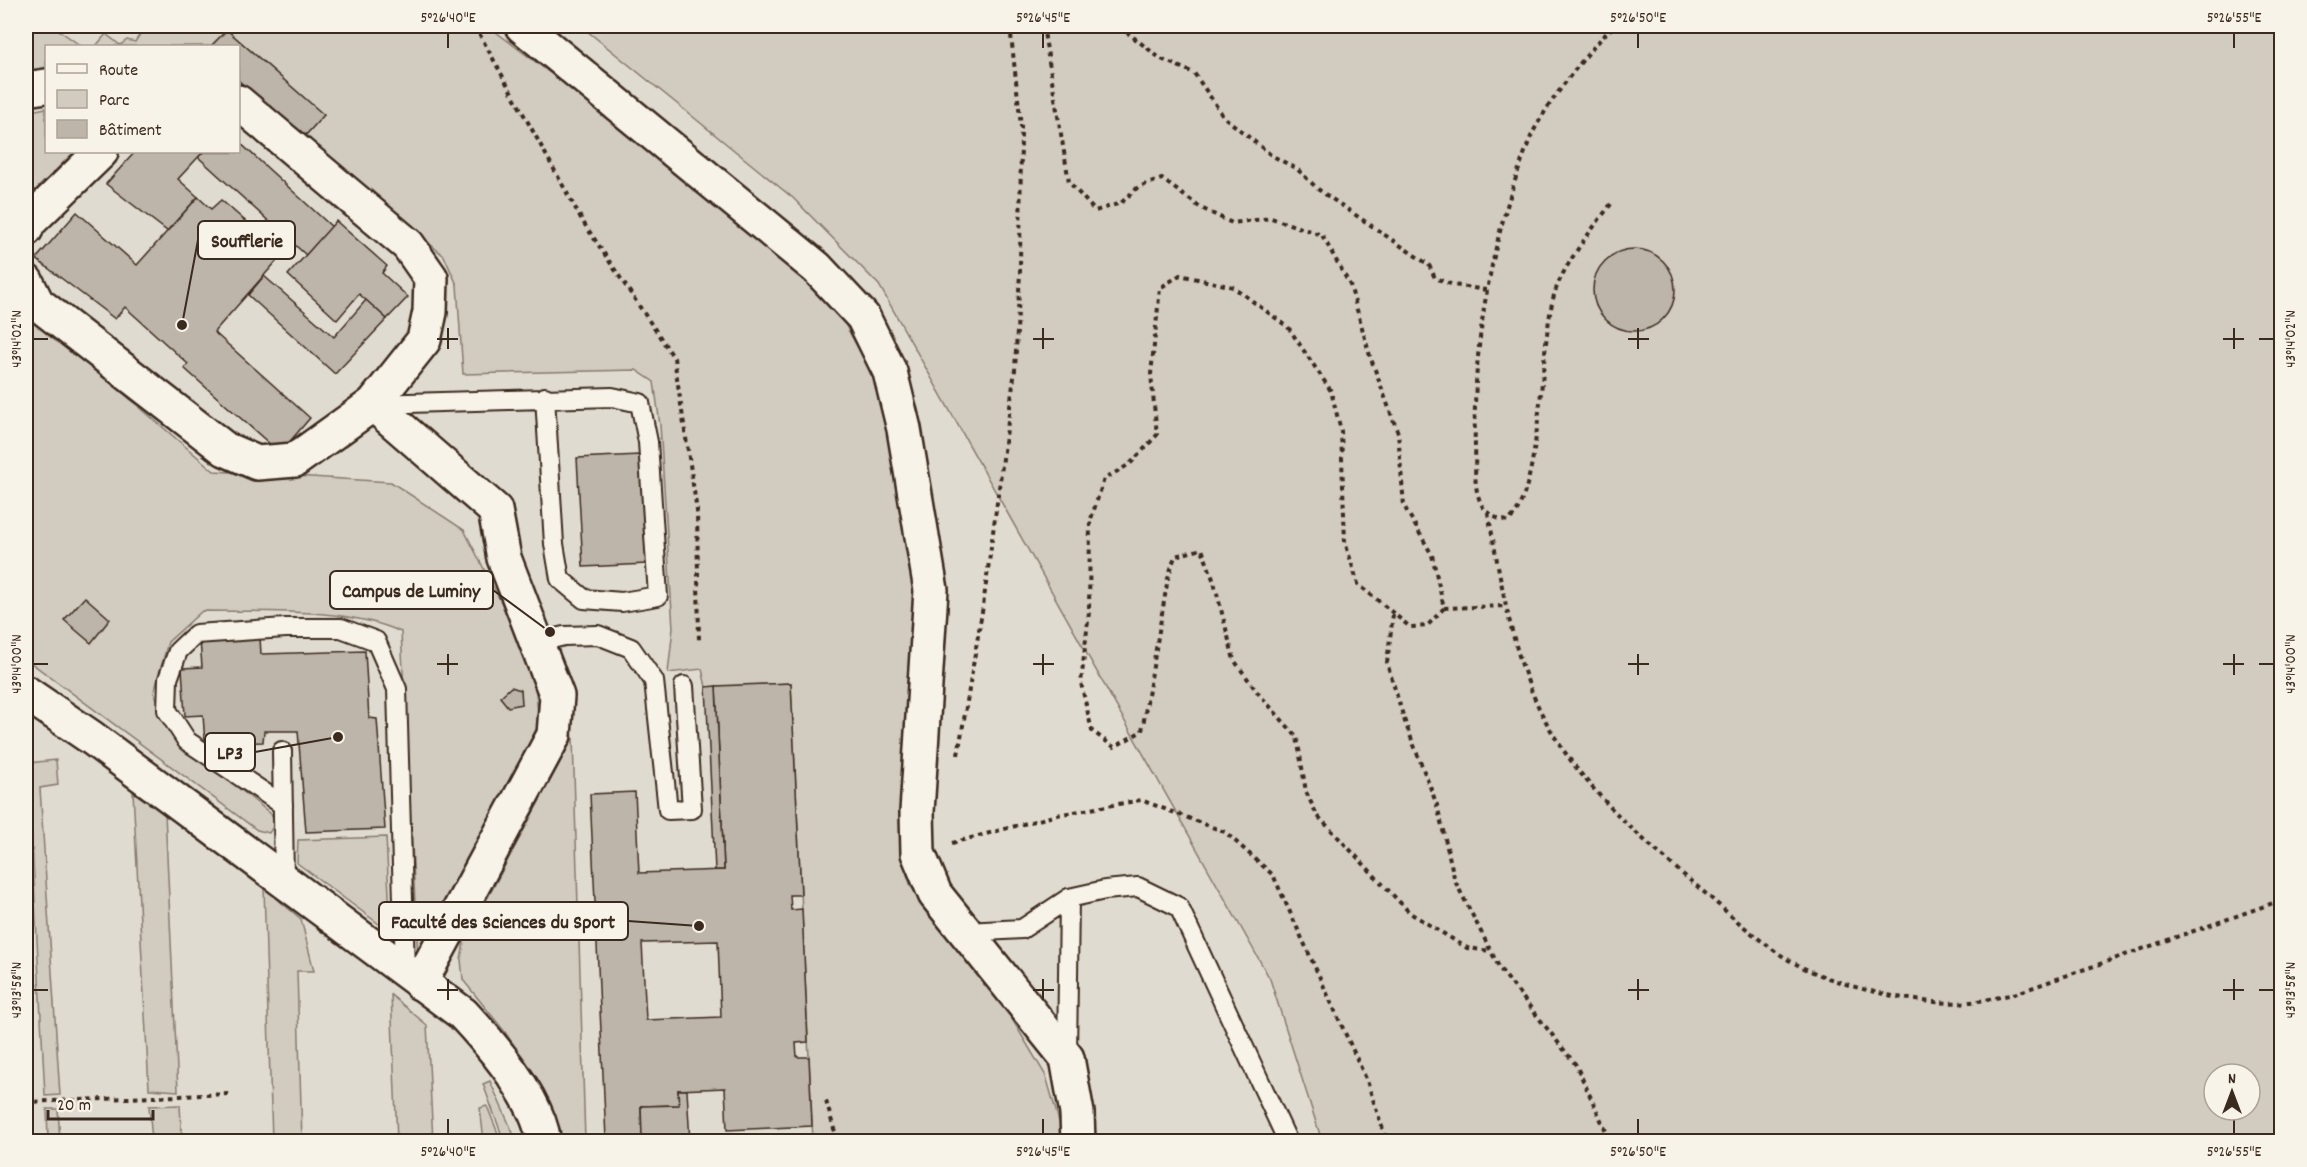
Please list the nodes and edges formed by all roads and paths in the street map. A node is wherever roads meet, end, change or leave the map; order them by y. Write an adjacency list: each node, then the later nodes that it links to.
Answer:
1 (475, 26): 21 (path)
2 (522, 26): 31 (street)
3 (1010, 26): 26 (path)
4 (1043, 26): 19 (path)
5 (1119, 26): 14 (path)
6 (1614, 26): 14 (path)
7 (45, 87): 8 (street)
8 (26, 89)
9 (240, 104): 16 (street)
10 (100, 153): 12 (street)
11 (1611, 204): 17 (path)
12 (26, 229)
13 (26, 281): 16 (street)
14 (1486, 290): 17 (path)
15 (545, 397): 16 (lane)
16 (373, 404): 22 (street)
17 (1488, 513): 18 (path)
18 (1507, 606): 19 (path); 30 (path)
19 (1444, 608): 20 (path)
20 (1393, 614): 32 (path); 32 (path)
21 (699, 642)
22 (535, 643): 23 (lane); 33 (street)
23 (684, 686)
24 (26, 693): 28 (street)
25 (282, 751): 27 (lane)
26 (956, 767)
27 (283, 805): 28 (lane); 33 (lane)
28 (284, 880): 33 (street)
29 (1069, 898): 31 (lane); 34 (lane); 41 (lane)
30 (2282, 900)
31 (966, 932): 34 (street)
32 (1491, 951): 42 (path)
33 (412, 977): 38 (street)
34 (1067, 1058): 40 (street)
35 (230, 1094): 37 (path)
36 (826, 1101): 39 (path)
37 (26, 1102)
38 (544, 1142)
39 (841, 1142)
40 (1078, 1142)
41 (1288, 1142)
42 (1611, 1142)

